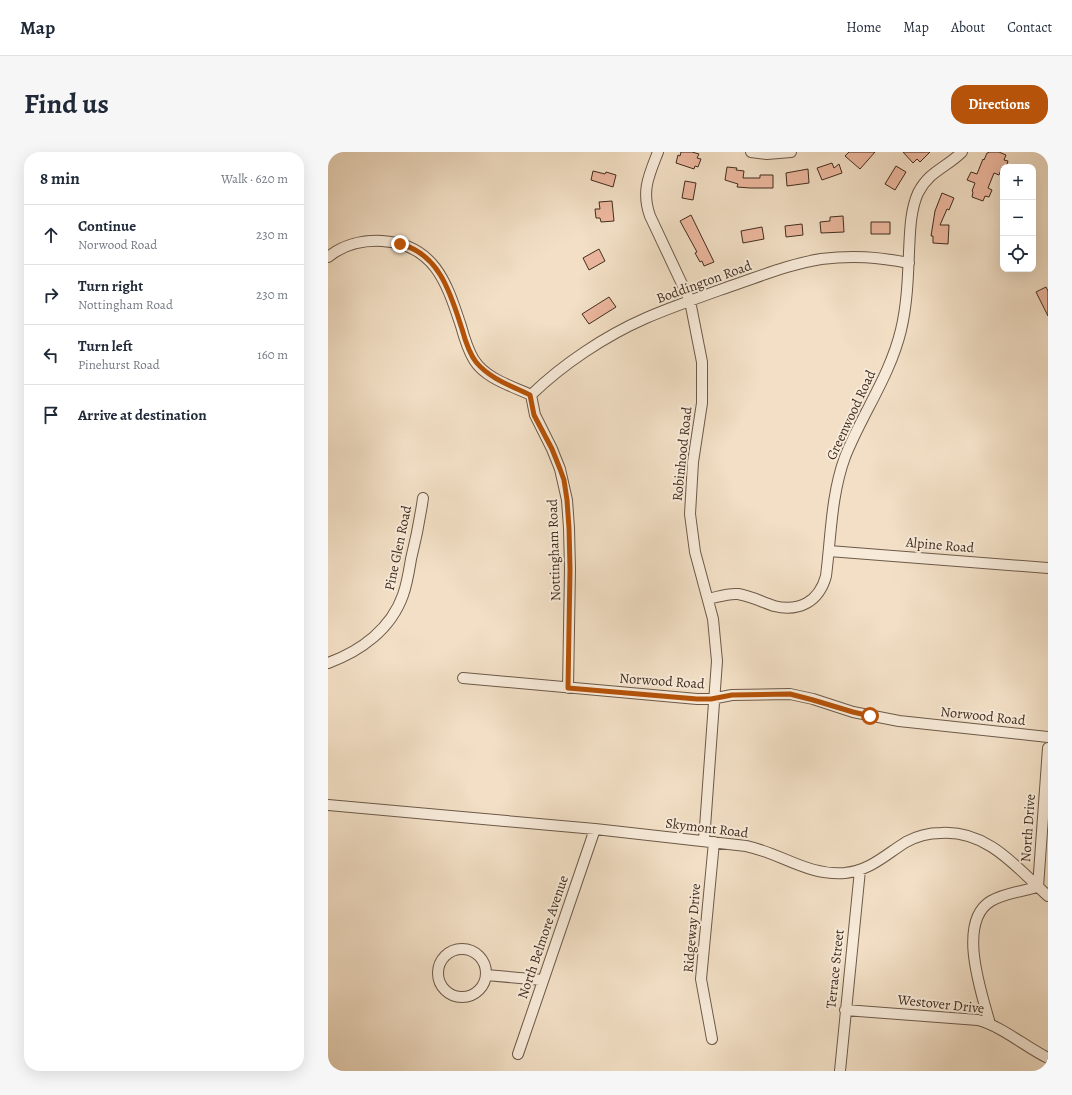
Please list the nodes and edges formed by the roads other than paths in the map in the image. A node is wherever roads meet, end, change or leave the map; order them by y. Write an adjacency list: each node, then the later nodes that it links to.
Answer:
1 (658, 152): 7 (street, Robinhood Road)
2 (751, 152): 3 (street)
3 (791, 152)
4 (962, 152): 6 (street, Greenwood Road)
5 (328, 257): 8 (street)
6 (909, 263): 7 (street, Boddington Road); 10 (street, Greenwood Road)
7 (690, 301): 8 (street, Boddington Road); 12 (street, Robinhood Road)
8 (530, 395): 15 (street, Nottingham Road)
9 (423, 498): 13 (street, Pine Glen Road)
10 (829, 551): 11 (street, Alpine Road); 12 (street, Greenwood Road)
11 (1048, 568)
12 (708, 599): 16 (street, Robinhood Road)
13 (328, 664)
14 (463, 678): 15 (street, Norwood Road)
15 (568, 688): 16 (street, Norwood Road)
16 (715, 698): 17 (street, Norwood Road); 21 (street, Robinhood Road)
17 (1048, 737)
18 (1048, 748): 23 (street, North Drive)
19 (328, 805): 20 (street, Skymont Road)
20 (595, 829): 21 (street, Skymont Road); 26 (street, North Belmore Avenue)
21 (709, 842): 22 (street, Skymont Road); 29 (street, Ridgeway Drive)
22 (860, 870): 23 (street, Skymont Road); 27 (street, Terrace Street)
23 (1038, 887): 24 (street, Skymont Road); 28 (street)
24 (1048, 896)
25 (486, 975): 25 (street); 26 (street)
26 (543, 980): 30 (street, North Belmore Avenue)
27 (845, 1010): 28 (street, Westover Drive); 32 (street, Terrace Street)
28 (990, 1024): 31 (street, Westover Drive)
29 (712, 1039)
30 (518, 1054)
31 (1048, 1058)
32 (840, 1071)

